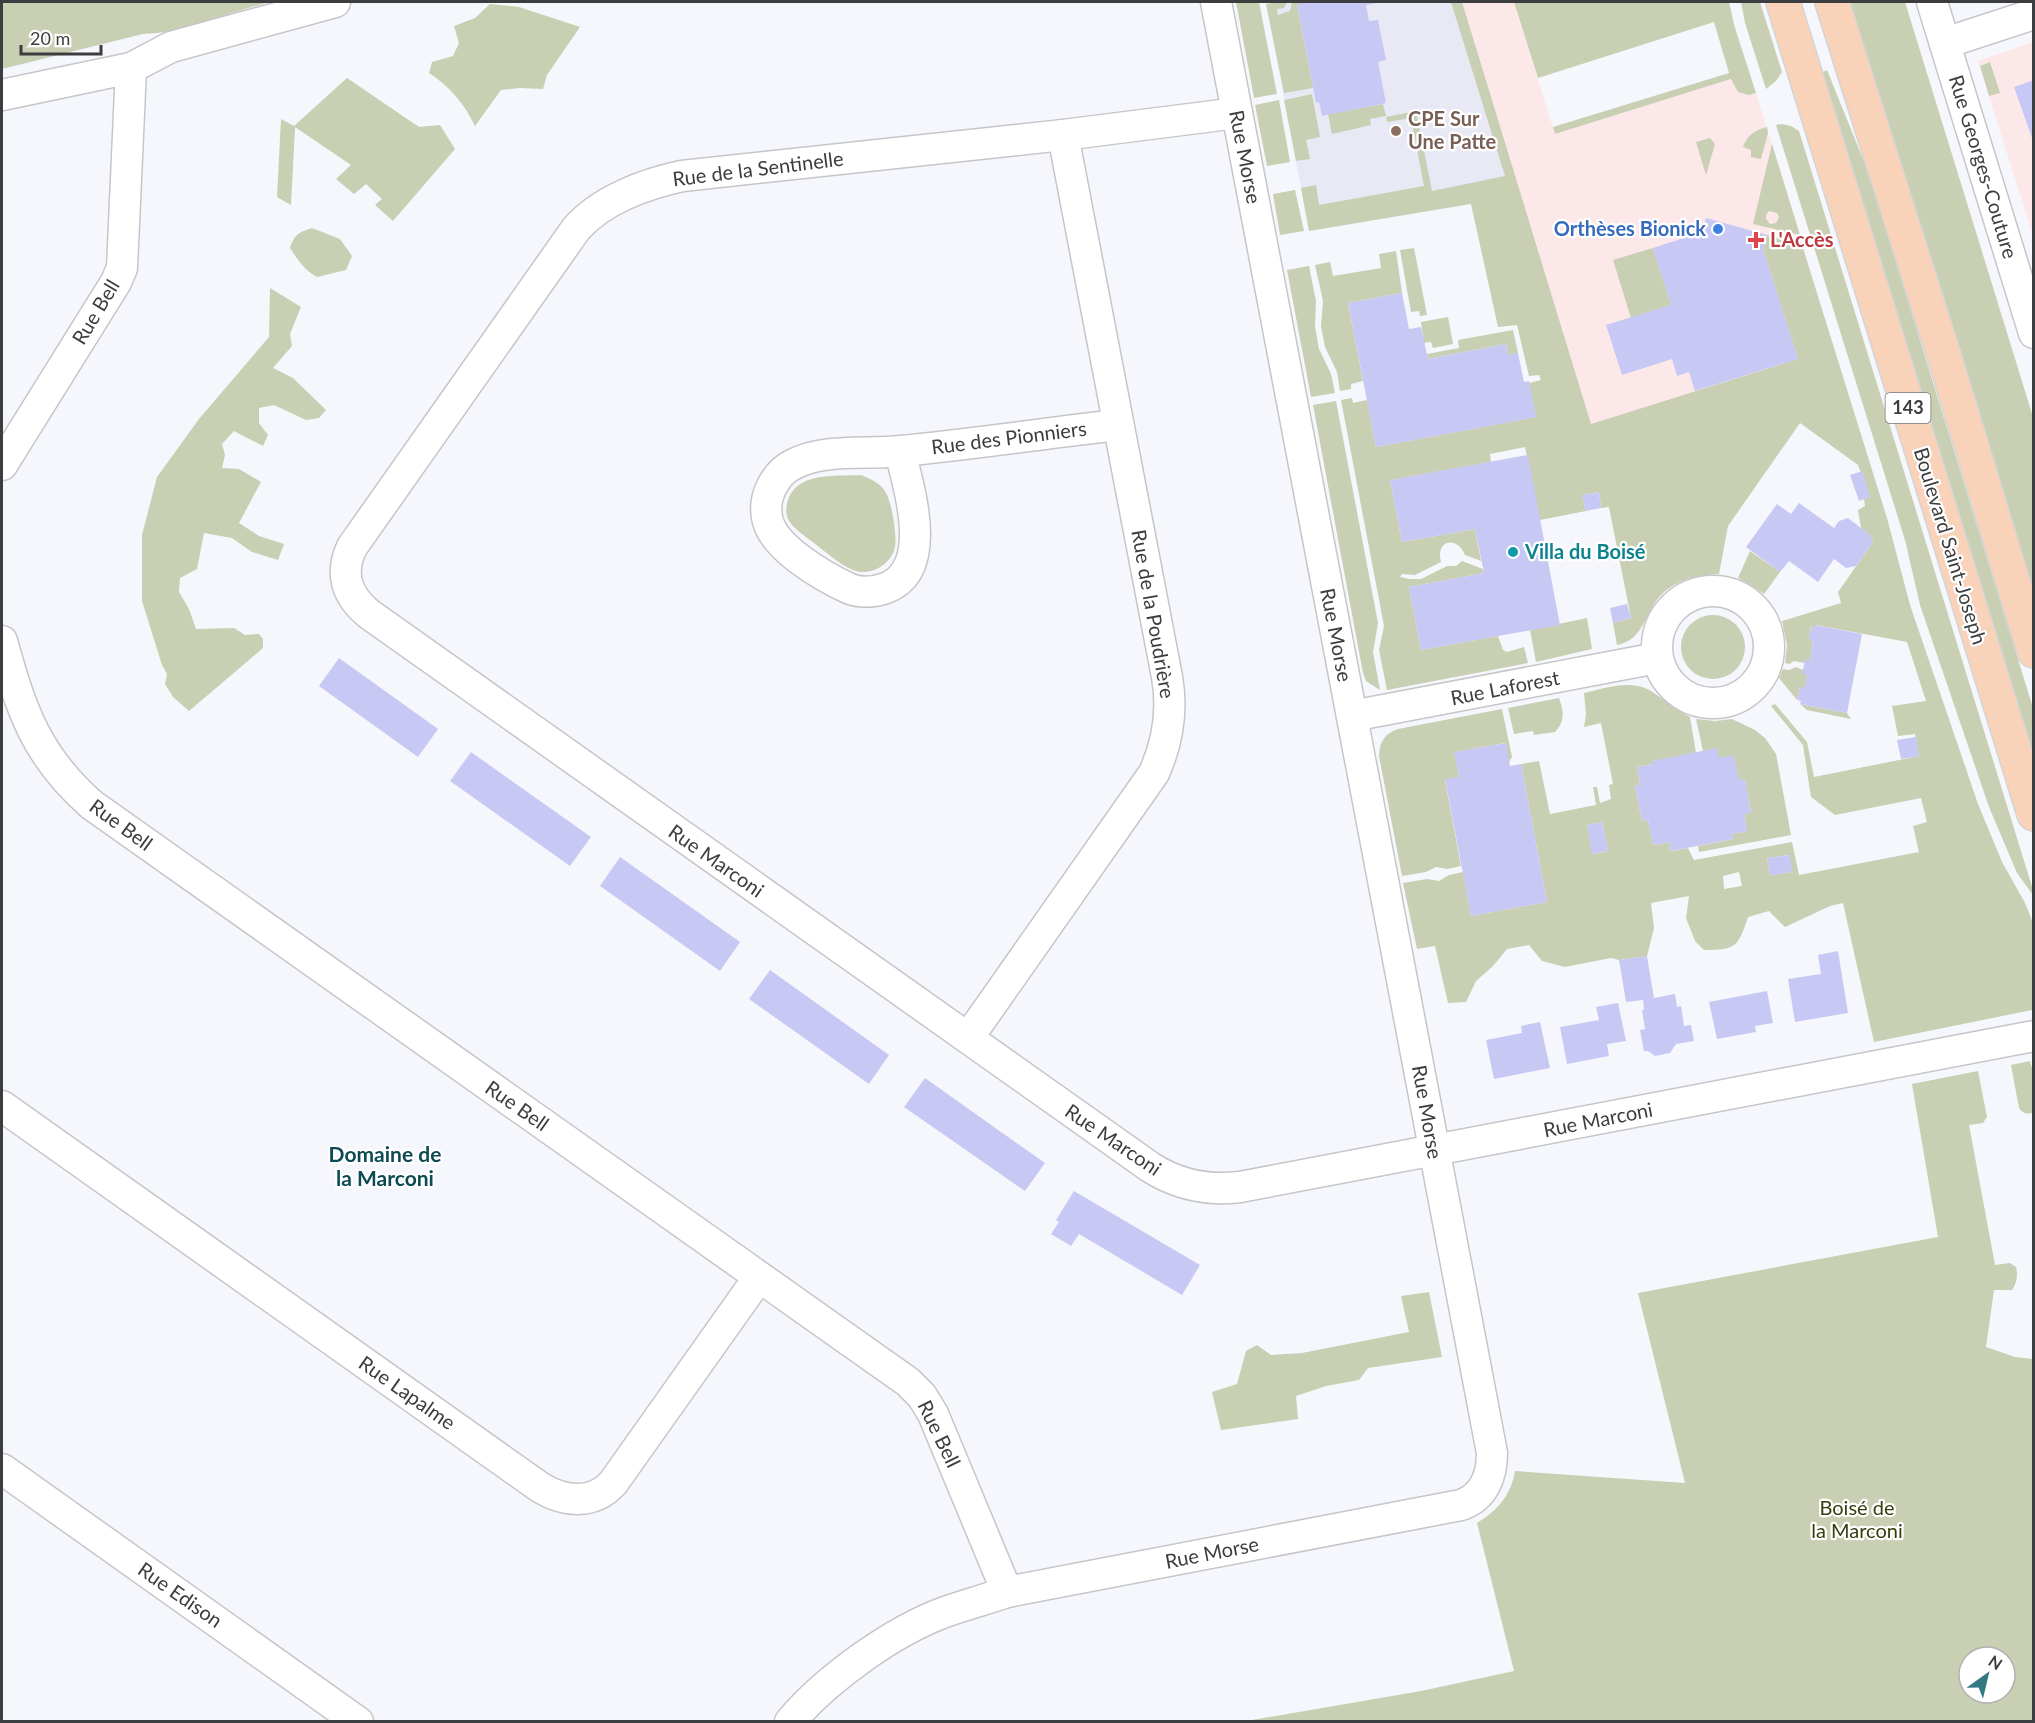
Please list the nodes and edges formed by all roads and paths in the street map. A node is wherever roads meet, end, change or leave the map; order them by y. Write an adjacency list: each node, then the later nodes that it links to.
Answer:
1 (334, 2): 8 (street)
2 (1216, 2): 10 (street, Rue Morse)
3 (1783, 2): 21 (main road, Boulevard Saint-Joseph / 143)
4 (1832, 2): 18 (main road, 143)
5 (1932, 2): 7 (street, Rue Georges-Couture)
6 (2034, 14): 7 (street)
7 (1945, 43): 12 (street, Rue Georges-Couture)
8 (131, 68): 9 (street); 15 (street, Rue Bell)
9 (2, 95)
10 (1237, 113): 11 (street, Rue de la Sentinelle); 20 (street, Rue Morse)
11 (1064, 135): 13 (street, Rue de la Poudrière); 16 (street, Rue de la Sentinelle)
12 (2032, 323)
13 (1118, 425): 14 (street, Rue des Pionniers); 23 (street, Rue de la Poudrière)
14 (900, 451): 14 (street, Rue des Pionniers)
15 (2, 465)
16 (369, 614): 23 (street, Rue Marconi)
17 (2, 640): 26 (street, Rue Bell)
18 (2034, 651)
19 (1657, 658): 20 (street, Rue Laforest)
20 (1352, 717): 25 (street, Rue Morse)
21 (2034, 814)
22 (2034, 1036): 25 (street, Rue Marconi)
23 (968, 1038): 25 (street, Rue Marconi)
24 (2, 1106): 26 (street, Rue Lapalme)
25 (1433, 1152): 28 (street, Rue Morse)
26 (759, 1276): 28 (street, Rue Bell)
27 (2, 1469): 29 (street, Rue Edison)
28 (1007, 1592): 30 (street, Rue Morse)
29 (358, 1722)
30 (790, 1722)

